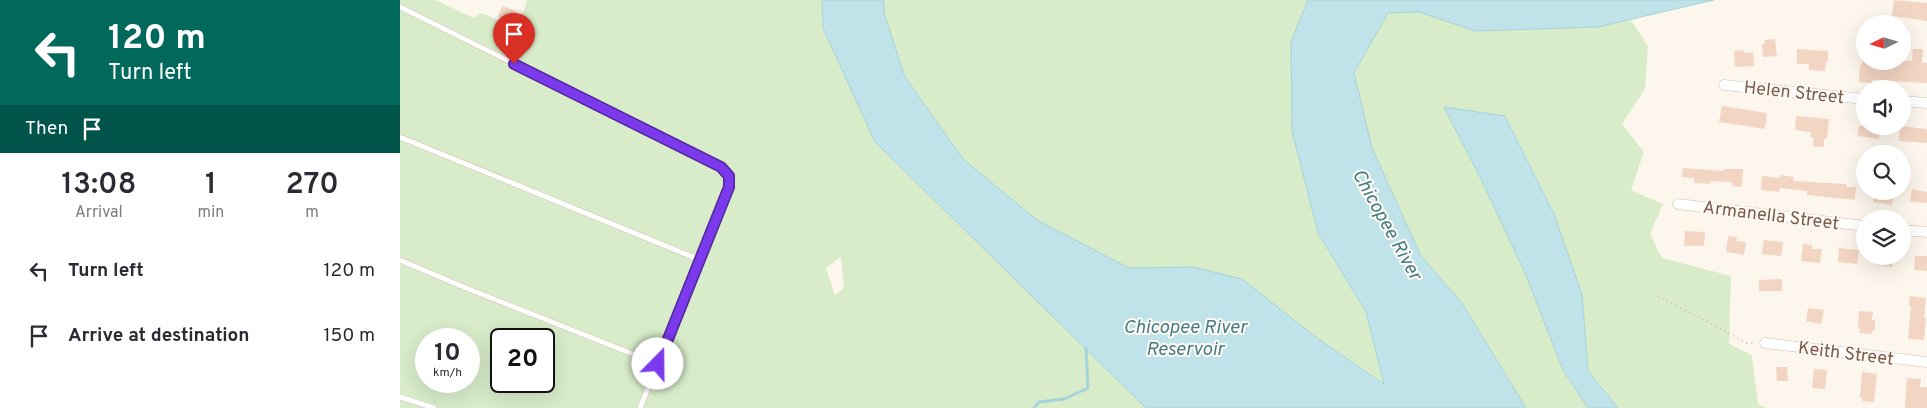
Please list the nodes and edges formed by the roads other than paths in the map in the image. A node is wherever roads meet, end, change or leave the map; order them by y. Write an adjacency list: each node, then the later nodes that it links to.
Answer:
1 (400, 7): 12 (lane)
2 (1724, 84): 3 (street, Helen Street)
3 (1856, 98)
4 (1911, 102): 5 (street)
5 (1927, 103)
6 (400, 137): 12 (lane)
7 (1678, 204): 8 (street, Armanella Street)
8 (1856, 225)
9 (1911, 231): 10 (street)
10 (1927, 232)
11 (400, 260): 15 (lane)
12 (700, 260): 15 (lane)
13 (1765, 344): 14 (street, Keith Street)
14 (1927, 362)
15 (658, 364): 18 (lane)
16 (400, 397): 17 (lane)
17 (434, 408)
18 (640, 408)

